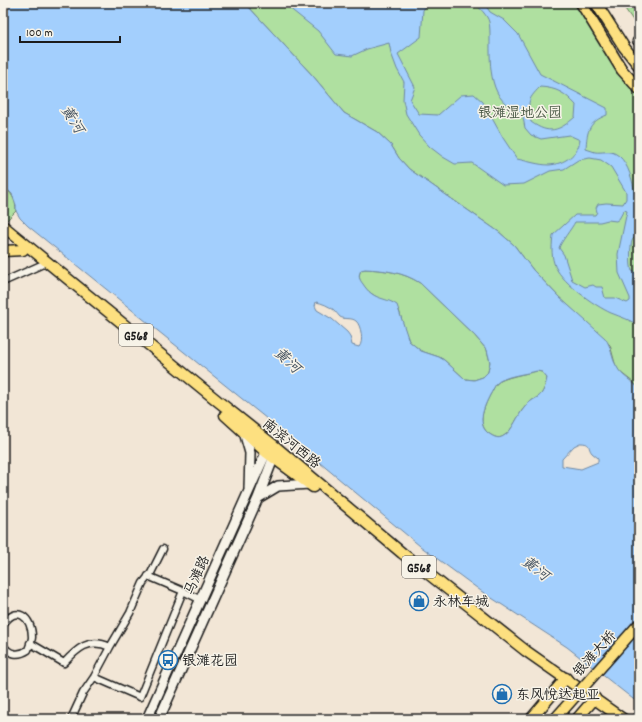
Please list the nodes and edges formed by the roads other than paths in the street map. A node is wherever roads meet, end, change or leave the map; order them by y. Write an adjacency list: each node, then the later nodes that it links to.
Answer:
1 (581, 3): 4 (main road)
2 (596, 3): 3 (main road)
3 (639, 66)
4 (639, 89)
5 (3, 228): 6 (main road, 南滨河西路 / G568); 11 (main road, 南滨河西路 / G568)
6 (23, 250): 7 (main road); 8 (main road, 南滨河西路 / G568)
7 (3, 251)
8 (41, 265): 9 (street); 10 (main road, 南滨河西路 / G568)
9 (3, 282)
10 (244, 432): 11 (main road, 南滨河西路 / G568); 13 (main road)
11 (272, 450): 12 (main road, 南滨河西路 / G568); 13 (main road, 马滩路); 14 (main road, 马滩路); 26 (main road, 南滨河西路 / G568)
12 (310, 484): 14 (main road); 26 (main road, 南滨河西路 / G568)
13 (248, 494): 18 (main road, 马滩路)
14 (258, 498): 30 (main road, 马滩路)
15 (163, 549): 16 (street)
16 (148, 576): 17 (street); 24 (street)
17 (183, 591): 18 (street); 25 (street)
18 (201, 600): 29 (main road, 马滩路)
19 (4, 622): 22 (street)
20 (639, 624): 32 (main road, 银滩大桥, bridge)
21 (639, 634): 33 (main road, 银滩大桥)
22 (30, 643): 23 (street); 24 (street)
23 (3, 645)
24 (110, 647): 25 (street)
25 (94, 677): 28 (street)
26 (565, 680): 27 (main road, G568); 31 (main road)
27 (593, 700): 34 (main road); 35 (main road, G568); 36 (main road, G568)
28 (71, 719)
29 (147, 719)
30 (159, 719)
31 (531, 719)
32 (555, 719)
33 (563, 719)
34 (577, 719)
35 (613, 719)
36 (623, 719)

